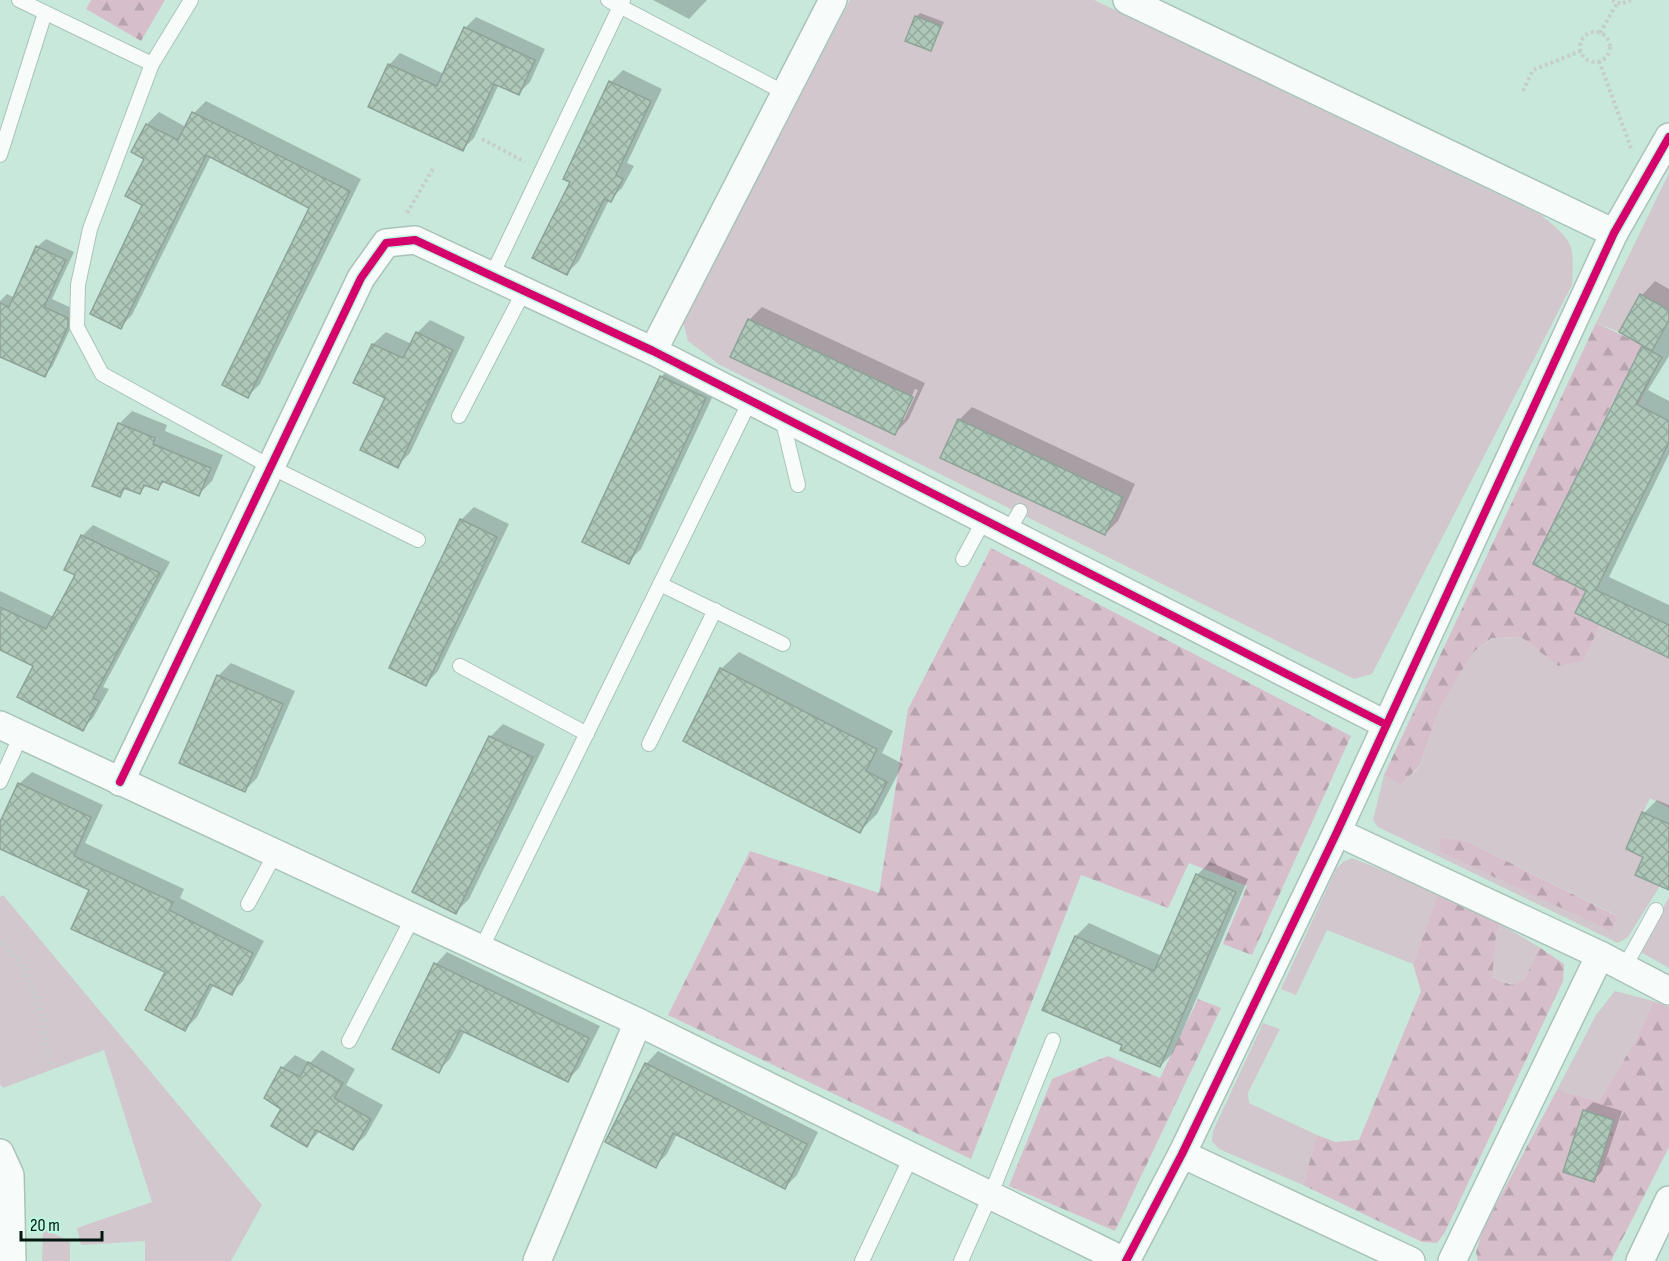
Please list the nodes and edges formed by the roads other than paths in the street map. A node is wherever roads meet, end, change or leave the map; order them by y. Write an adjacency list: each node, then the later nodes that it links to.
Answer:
1 (19, 0): 6 (lane)
2 (191, 0): 7 (lane)
3 (833, 0): 8 (street)
4 (1127, 0): 11 (street)
5 (617, 2): 8 (lane); 12 (lane)
6 (45, 13): 7 (lane); 10 (lane)
7 (152, 64): 18 (lane)
8 (785, 93): 14 (street)
9 (1669, 137): 11 (street)
10 (0, 155)
11 (1614, 233): 27 (street)
12 (492, 275): 13 (street); 18 (street)
13 (525, 289): 14 (street); 16 (lane)
14 (653, 351): 15 (street)
15 (750, 401): 17 (street); 23 (lane)
16 (459, 416)
17 (782, 418): 19 (lane); 20 (street)
18 (272, 467): 21 (lane); 32 (street)
19 (798, 485)
20 (984, 520): 22 (lane); 27 (street)
21 (418, 540)
22 (963, 559)
23 (660, 584): 24 (lane); 29 (lane)
24 (715, 610): 25 (lane); 30 (lane)
25 (783, 644)
26 (460, 666): 29 (lane)
27 (1385, 724): 33 (street)
28 (11, 730): 31 (lane); 32 (street)
29 (586, 734): 38 (lane)
30 (649, 744)
31 (0, 782)
32 (120, 782): 34 (street)
33 (1337, 832): 39 (street); 46 (street)
34 (275, 854): 35 (lane); 37 (street)
35 (248, 904)
36 (1656, 910): 40 (lane)
37 (412, 917): 38 (street); 44 (lane)
38 (480, 949): 42 (street)
39 (1600, 955): 40 (street); 56 (street)
40 (1624, 968): 41 (street)
41 (1669, 991)
42 (638, 1022): 47 (street); 51 (street)
43 (1053, 1040): 48 (lane)
44 (349, 1041)
45 (0, 1153): 50 (street)
46 (1182, 1154): 54 (street); 55 (street)
47 (911, 1157): 48 (street); 52 (lane)
48 (990, 1196): 53 (lane); 54 (street)
49 (1669, 1200): 57 (street)
50 (11, 1261)
51 (537, 1261)
52 (862, 1261)
53 (961, 1261)
54 (1125, 1261)
55 (1411, 1261)
56 (1452, 1261)
57 (1640, 1261)

